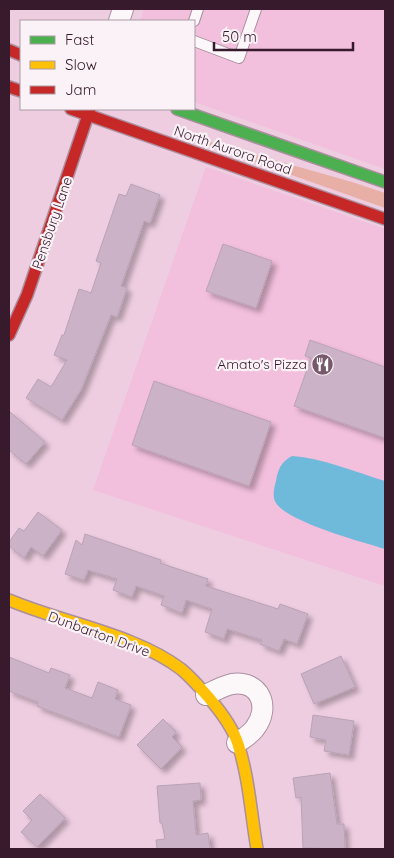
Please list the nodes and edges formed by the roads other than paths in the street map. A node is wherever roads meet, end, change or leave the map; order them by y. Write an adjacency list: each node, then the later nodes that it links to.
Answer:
1 (256, 9): 2 (lane)
2 (195, 41)
3 (180, 110): 5 (street, North Aurora Road)
4 (89, 112): 6 (street, North Aurora Road); 7 (street, Pensbury Lane)
5 (385, 182)
6 (384, 218)
7 (9, 335)
8 (9, 600): 9 (street, Dunbarton Drive)
9 (206, 695): 10 (street, Dunbarton Drive); 10 (street)
10 (237, 743): 11 (street, Dunbarton Drive)
11 (256, 849)

